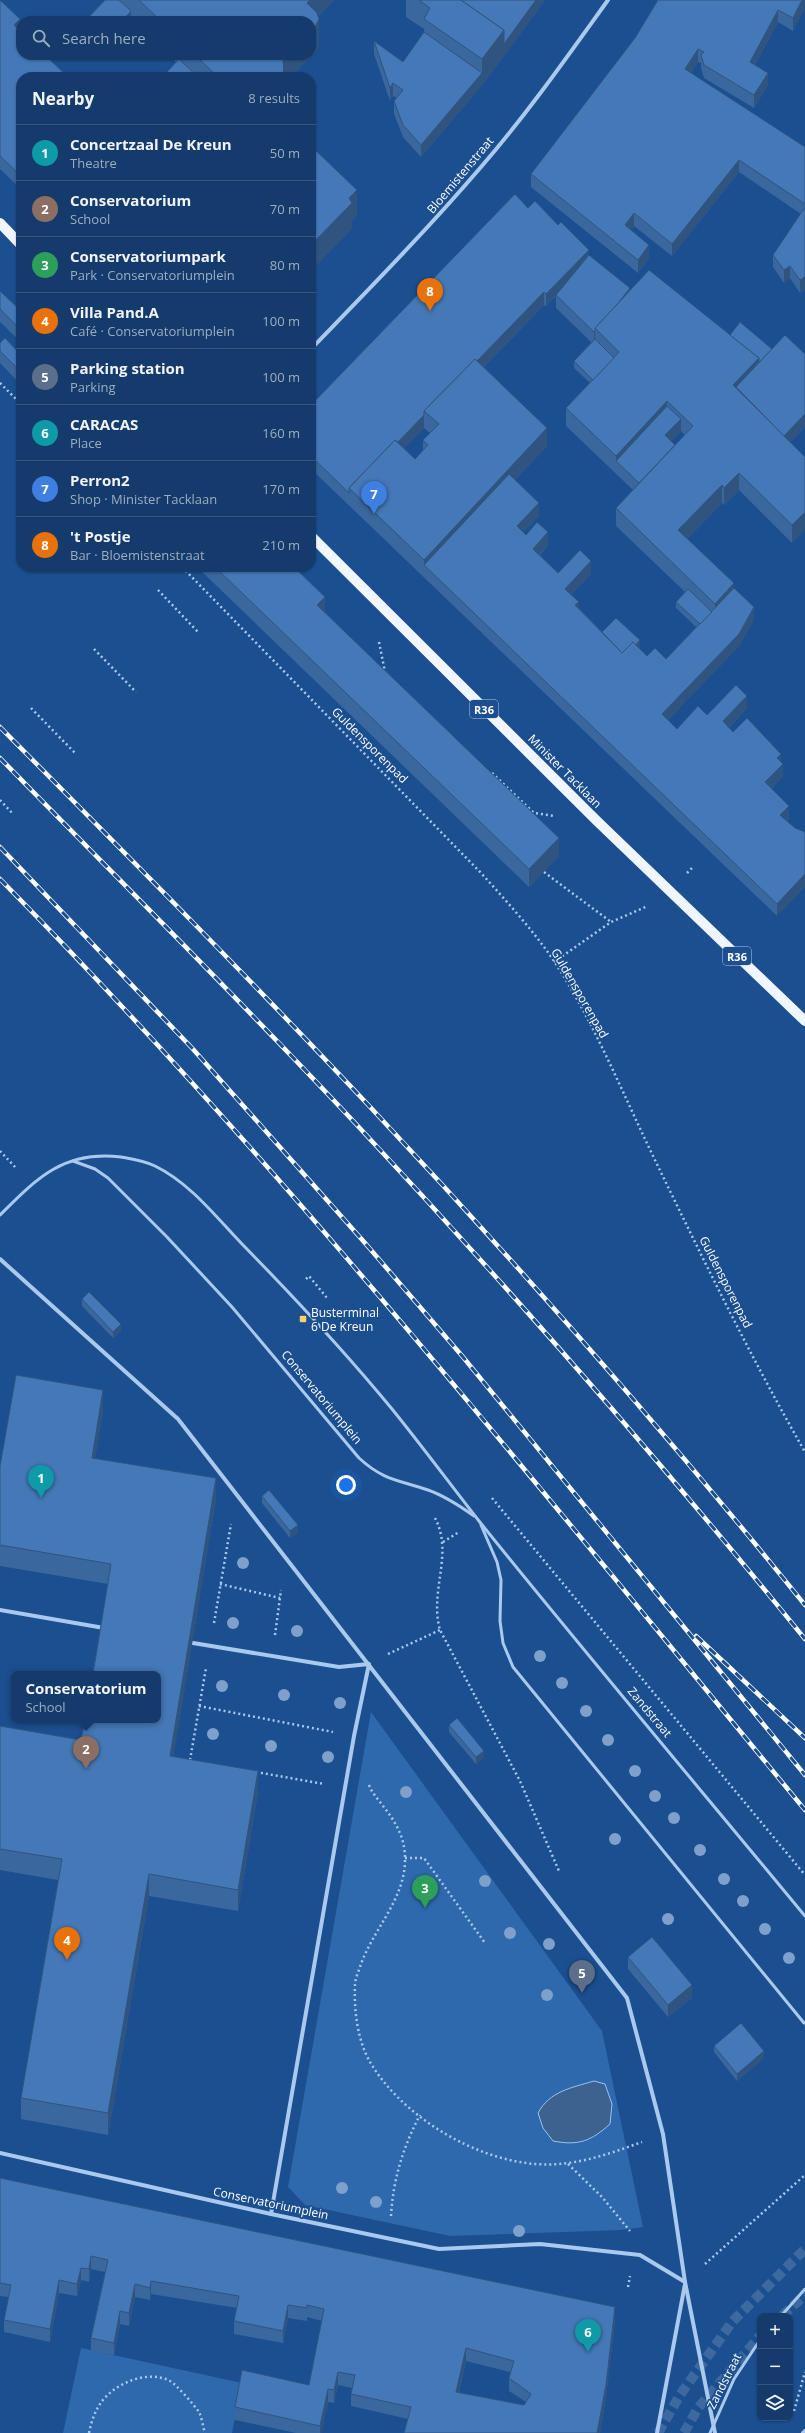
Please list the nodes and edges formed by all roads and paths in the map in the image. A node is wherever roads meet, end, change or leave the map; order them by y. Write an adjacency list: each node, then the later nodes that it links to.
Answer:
1 (608, 0): 4 (street, Bloemistenstraat)
2 (0, 224): 3 (main road)
3 (16, 240)
4 (316, 343)
5 (0, 383): 6 (path)
6 (16, 399)
7 (316, 541): 10 (main road, Minister Tacklaan / R36)
8 (187, 572): 24 (path, Guldensporenpad)
9 (158, 590): 11 (path)
10 (372, 598): 13 (path); 20 (main road, Minister Tacklaan / R36)
11 (198, 632)
12 (94, 649): 14 (path)
13 (390, 678)
14 (136, 692)
15 (31, 708): 16 (path)
16 (76, 754)
17 (488, 770): 20 (path)
18 (0, 800): 19 (path)
19 (13, 814)
20 (597, 820): 22 (main road, Minister Tacklaan / R36)
21 (544, 872): 23 (path)
22 (670, 890): 23 (path); 25 (main road, Minister Tacklaan / R36)
23 (611, 922): 24 (path)
24 (554, 962): 29 (path, Guldensporenpad)
25 (805, 1021)
26 (70, 1161): 27 (lane); 32 (lane, Conservatoriumplein); 32 (lane)
27 (0, 1215)
28 (0, 1259): 30 (street)
29 (805, 1452)
30 (236, 1494): 33 (street); 34 (path)
31 (434, 1516): 38 (path)
32 (479, 1520): 52 (lane, Zandstraat); 54 (lane)
33 (286, 1558): 35 (path); 43 (street)
34 (220, 1584): 35 (path); 40 (path)
35 (280, 1598): 42 (path)
36 (0, 1610): 37 (street)
37 (104, 1628)
38 (440, 1630): 41 (path); 51 (path)
39 (192, 1643): 40 (street)
40 (210, 1645): 42 (street); 44 (path)
41 (398, 1649)
42 (272, 1656): 43 (street)
43 (369, 1664): 45 (street); 56 (street)
44 (199, 1706): 45 (path); 46 (path)
45 (354, 1736): 49 (street)
46 (196, 1761)
47 (251, 1771): 49 (path)
48 (369, 1784): 50 (path)
49 (346, 1788): 60 (street)
50 (405, 1858): 53 (path); 55 (path)
51 (560, 1873)
52 (805, 1916)
53 (485, 1943)
54 (804, 2023)
55 (420, 2115): 58 (path); 62 (path)
56 (663, 2134): 58 (path); 64 (street)
57 (0, 2153): 60 (street, Conservatoriumplein)
58 (567, 2164): 61 (path)
59 (805, 2175): 64 (path)
60 (271, 2214): 62 (street, Conservatoriumplein)
61 (632, 2234)
62 (392, 2238): 64 (street, Conservatoriumplein)
63 (630, 2277): 65 (path)
64 (685, 2282): 71 (street); 74 (street)
65 (628, 2287)
66 (805, 2290): 67 (lane)
67 (784, 2313)
68 (757, 2344): 71 (lane, Zandstraat)
69 (805, 2372): 70 (path)
70 (793, 2418)
71 (714, 2423): 75 (lane, Zandstraat); 76 (street)
72 (89, 2433): 73 (path)
73 (205, 2433)
74 (657, 2433)
75 (710, 2433)
76 (715, 2433)

